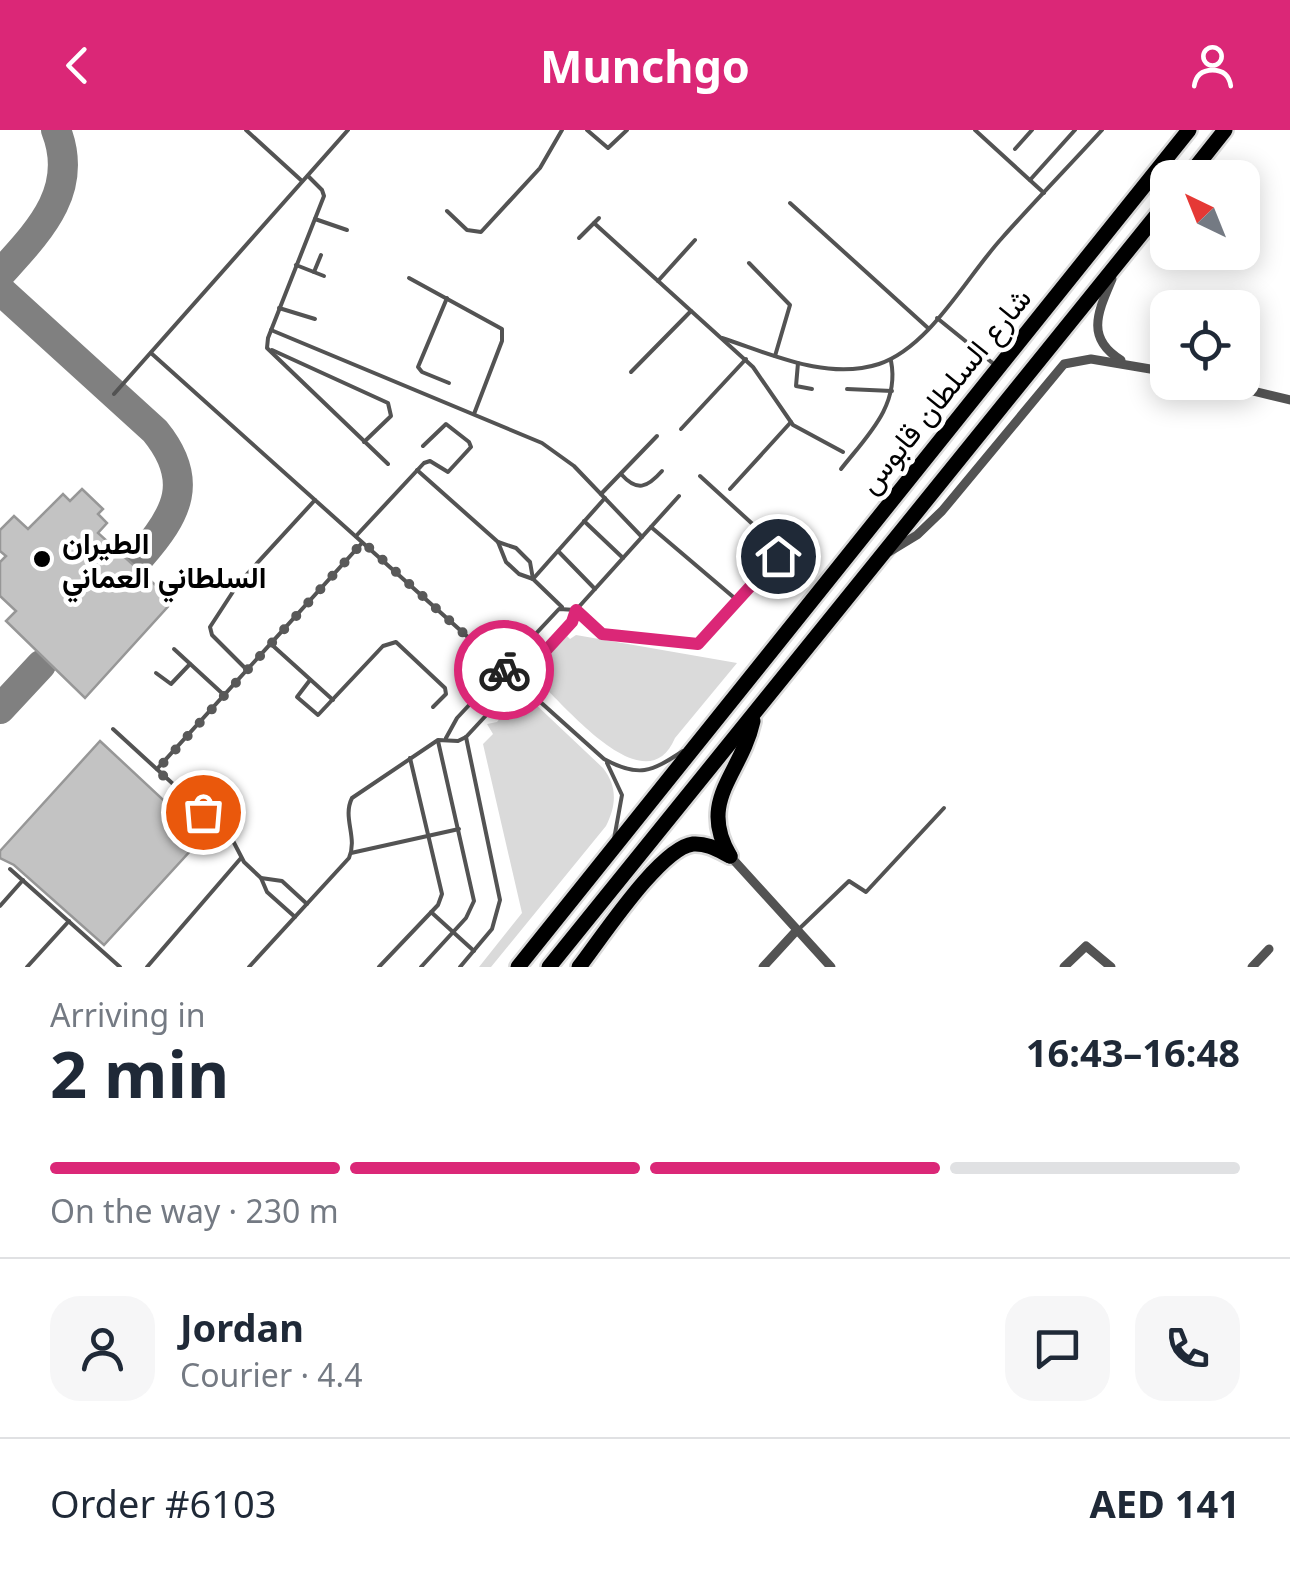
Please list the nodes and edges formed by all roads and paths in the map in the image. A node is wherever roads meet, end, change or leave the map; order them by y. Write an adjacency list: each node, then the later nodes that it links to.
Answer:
1 (246, 130): 16 (lane)
2 (348, 130): 14 (lane)
3 (562, 130): 19 (lane)
4 (587, 130): 5 (lane)
5 (627, 130)
6 (975, 130): 15 (lane)
7 (1032, 130): 12 (lane)
8 (1075, 130): 15 (lane)
9 (1102, 130): 17 (lane)
10 (1190, 130): 48 (highway, شارع السلطان قابوس)
11 (1225, 130): 13 (highway)
12 (1015, 149)
13 (1201, 160)
14 (308, 176): 16 (lane); 20 (lane)
15 (1030, 180): 17 (lane)
16 (302, 182): 42 (lane)
17 (1044, 193): 36 (lane)
18 (790, 203): 38 (lane)
19 (447, 211)
20 (315, 219): 22 (lane); 28 (lane)
21 (1150, 223): 26 (highway, شارع السلطان قابوس)
22 (346, 230)
23 (580, 238): 32 (lane)
24 (695, 240): 32 (lane)
25 (321, 255): 29 (lane)
26 (1119, 262): 47 (street); 82 (highway, شارع السلطان قابوس)
27 (749, 263): 43 (lane)
28 (296, 265): 29 (lane); 34 (lane)
29 (314, 272): 30 (lane)
30 (324, 276)
31 (409, 278): 33 (lane)
32 (658, 281): 35 (lane)
33 (446, 298): 51 (lane); 58 (lane)
34 (280, 308): 37 (lane); 39 (lane)
35 (691, 310): 40 (lane); 50 (lane)
36 (936, 318): 38 (lane); 48 (lane)
37 (315, 319)
38 (928, 328): 44 (lane)
39 (271, 330): 41 (lane); 58 (lane)
40 (722, 338): 43 (lane); 45 (lane)
41 (268, 348): 62 (lane); 62 (lane)
42 (151, 352): 56 (lane); 74 (lane)
43 (775, 356): 46 (lane)
44 (891, 359): 46 (lane); 54 (lane)
45 (746, 360): 59 (lane); 60 (lane)
46 (798, 363): 53 (lane)
47 (1128, 364): 49 (street); 82 (street)
48 (998, 367): 104 (highway, شارع السلطان قابوس)
49 (1150, 368)
50 (631, 372)
51 (448, 383)
52 (846, 389): 54 (lane)
53 (812, 390)
54 (892, 391): 67 (lane)
55 (1260, 393): 57 (street)
56 (114, 394)
57 (1290, 400)
58 (474, 414): 72 (lane)
59 (791, 422): 64 (lane); 71 (lane)
60 (681, 429)
61 (657, 436): 69 (lane)
62 (364, 442): 65 (lane)
63 (423, 446): 66 (lane)
64 (843, 452)
65 (388, 464)
66 (417, 470): 77 (lane); 80 (lane)
67 (841, 470)
68 (662, 471): 69 (lane)
69 (621, 474): 72 (lane)
70 (700, 476): 86 (lane)
71 (730, 488)
72 (603, 496): 75 (lane); 78 (lane)
73 (679, 496): 76 (lane)
74 (316, 500): 77 (lane); 93 (lane)
75 (584, 522): 81 (lane); 83 (lane)
76 (651, 527): 78 (lane); 86 (lane)
77 (356, 536): 79 (lane)
78 (642, 536): 83 (lane)
79 (363, 542): 89 (lane); 92 (lane)
80 (498, 542): 84 (lane); 84 (lane)
81 (558, 551): 84 (lane); 85 (lane)
82 (882, 556): 100 (highway, شارع السلطان قابوس)
83 (623, 558): 85 (lane)
84 (533, 578): 87 (lane)
85 (595, 589): 88 (lane)
86 (738, 601): 88 (lane)
87 (564, 608): 88 (lane); 92 (lane)
88 (576, 610): 96 (lane)
89 (271, 644): 93 (lane); 95 (lane)
90 (174, 649): 91 (lane)
91 (190, 664): 94 (lane); 97 (lane)
92 (503, 668): 96 (lane); 103 (lane)
93 (247, 670): 97 (lane)
94 (156, 673)
95 (310, 680): 98 (lane); 98 (lane)
96 (517, 682): 102 (lane); 107 (lane)
97 (224, 695): 108 (lane)
98 (333, 700): 99 (lane)
99 (433, 707)
100 (754, 717): 114 (highway); 136 (highway, شارع السلطان قابوس)
101 (113, 730): 108 (lane)
102 (466, 737): 103 (lane); 127 (lane)
103 (446, 738): 105 (lane)
104 (701, 739): 107 (lane); 113 (highway, شارع السلطان قابوس)
105 (438, 740): 106 (lane); 110 (lane)
106 (410, 758): 111 (lane); 112 (lane)
107 (604, 759): 113 (lane)
108 (157, 770): 115 (lane)
109 (944, 808): 124 (lane)
110 (459, 829): 111 (lane); 125 (lane)
111 (429, 836): 112 (lane); 121 (lane)
112 (352, 853): 119 (lane)
113 (610, 853): 135 (highway, شارع السلطان قابوس)
114 (730, 856): 124 (street); 137 (highway)
115 (241, 858): 117 (lane); 130 (lane)
116 (10, 869): 118 (lane)
117 (261, 878): 119 (lane); 122 (lane)
118 (23, 880): 120 (lane); 123 (lane)
119 (308, 904): 122 (lane)
120 (0, 906)
121 (431, 912): 125 (lane); 132 (lane)
122 (295, 917): 131 (lane)
123 (68, 921): 128 (lane); 129 (lane)
124 (797, 930): 138 (street); 139 (street)
125 (453, 932): 127 (lane); 133 (lane)
126 (1269, 949): 142 (street)
127 (474, 951): 134 (lane)
128 (27, 967)
129 (120, 967)
130 (147, 967)
131 (249, 967)
132 (380, 967)
133 (421, 967)
134 (460, 967)
135 (518, 967)
136 (549, 967)
137 (579, 967)
138 (763, 967)
139 (831, 967)
140 (1064, 967): 141 (street)
141 (1111, 967)
142 (1252, 967)

